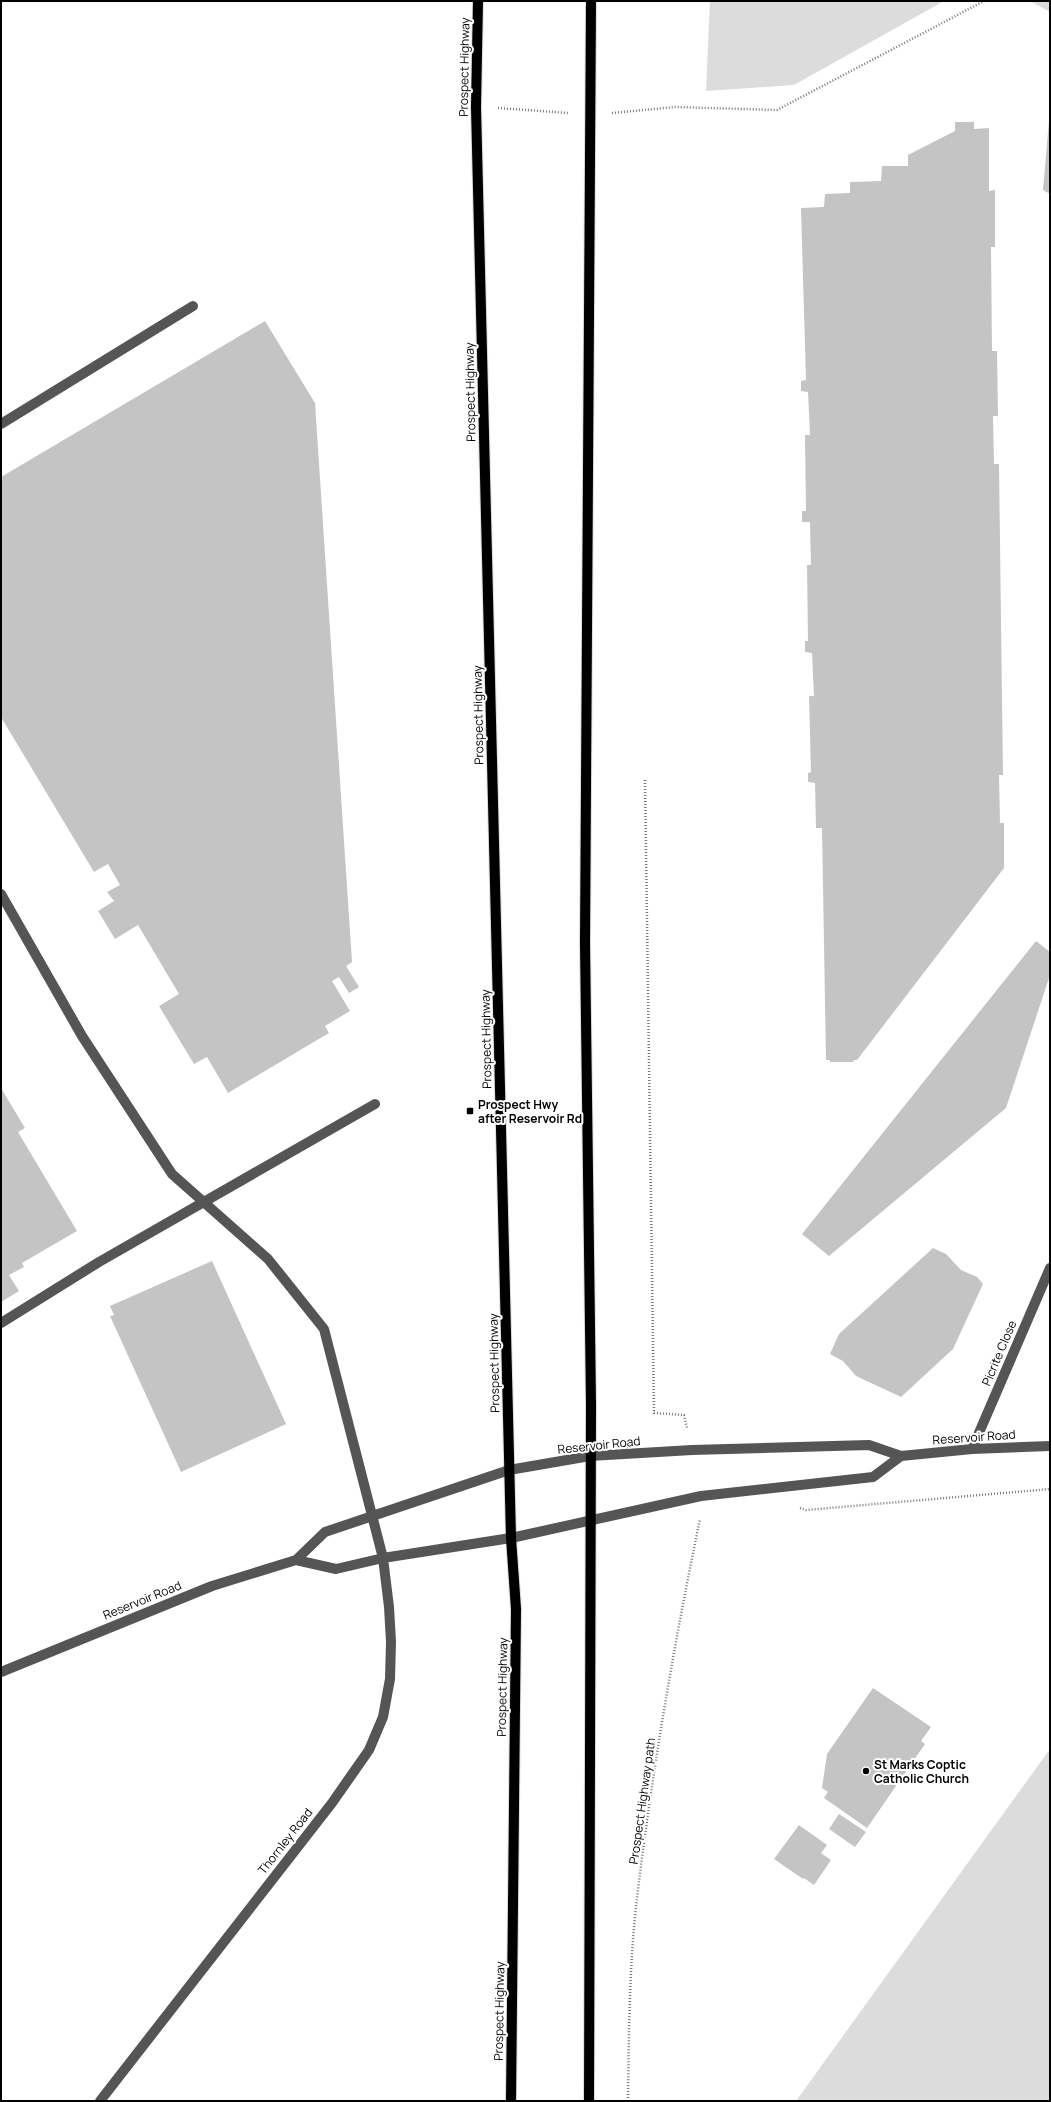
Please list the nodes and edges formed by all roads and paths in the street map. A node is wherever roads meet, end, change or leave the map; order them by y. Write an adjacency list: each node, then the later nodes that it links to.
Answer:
1 (478, 1): 4 (main road, Prospect Highway)
2 (591, 1): 5 (main road)
3 (984, 1): 5 (path)
4 (476, 107): 5 (path); 19 (main road, Prospect Highway)
5 (591, 114): 17 (main road)
6 (193, 306): 7 (street)
7 (1, 424)
8 (646, 780): 14 (path)
9 (1, 894): 11 (street, Thornley Road)
10 (375, 1104): 11 (street)
11 (203, 1201): 13 (street); 21 (street, Thornley Road)
12 (1050, 1268): 16 (street, Picrite Close)
13 (1, 1323)
14 (684, 1415)
15 (1050, 1446): 16 (street, Reservoir Road)
16 (972, 1449): 18 (street, Reservoir Road)
17 (590, 1456): 18 (street, Reservoir Road); 19 (street, Reservoir Road); 22 (main road)
18 (901, 1456): 22 (street, Reservoir Road)
19 (509, 1470): 21 (street, Reservoir Road); 23 (main road, Prospect Highway)
20 (701, 1515): 30 (path, Prospect Highway path)
21 (374, 1516): 24 (street, Thornley Road); 25 (street, Reservoir Road)
22 (591, 1520): 23 (street, Reservoir Road); 29 (main road)
23 (511, 1538): 24 (street, Reservoir Road); 28 (main road, Prospect Highway)
24 (383, 1558): 25 (street, Reservoir Road); 27 (street, Thornley Road)
25 (296, 1560): 26 (street, Reservoir Road)
26 (1, 1672)
27 (100, 2101)
28 (511, 2101)
29 (589, 2101)
30 (628, 2101)

